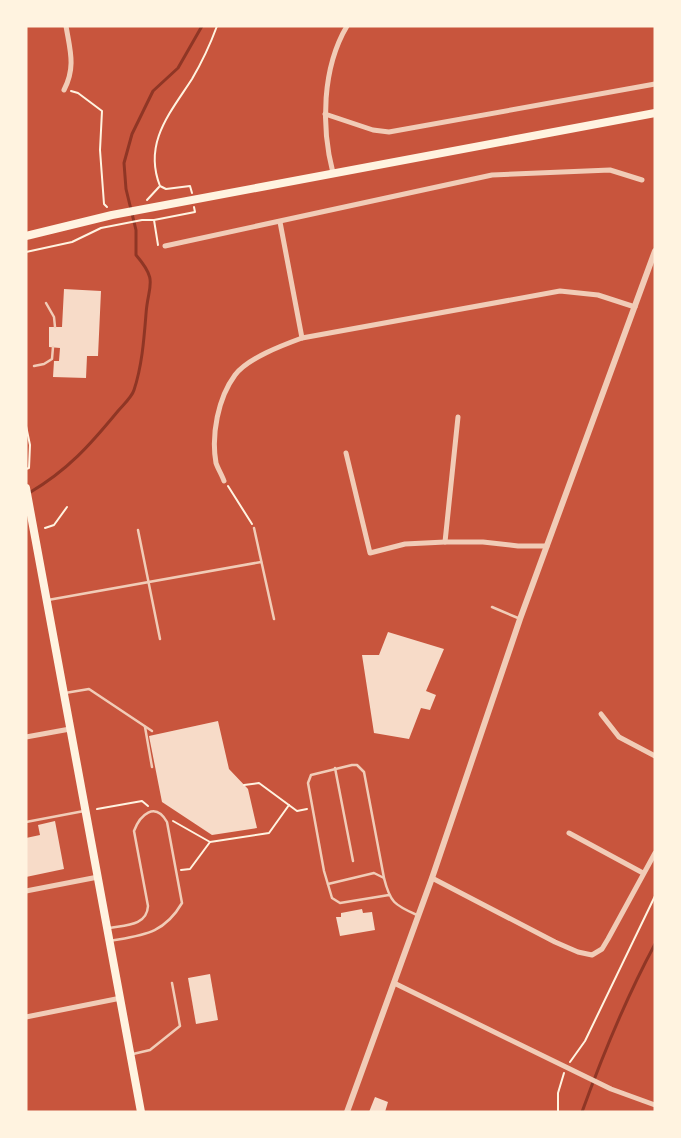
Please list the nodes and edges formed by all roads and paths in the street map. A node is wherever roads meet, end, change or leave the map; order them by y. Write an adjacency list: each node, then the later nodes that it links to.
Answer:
1 (66, 26): 5 (street)
2 (217, 26): 10 (path)
3 (347, 26): 7 (street)
4 (655, 84): 7 (street)
5 (64, 90): 13 (path)
6 (655, 113): 8 (main road)
7 (325, 114): 8 (street)
8 (333, 173): 13 (main road)
9 (642, 180): 16 (street)
10 (160, 186): 11 (path); 12 (path)
11 (191, 191)
12 (147, 200)
13 (112, 212): 17 (main road)
14 (195, 212): 15 (path)
15 (154, 220): 18 (path); 19 (path)
16 (280, 222): 18 (street); 24 (street)
17 (26, 236)
18 (165, 246)
19 (26, 252)
20 (654, 255): 22 (street)
21 (46, 303): 23 (lane)
22 (635, 307): 24 (street); 38 (street)
23 (55, 327)
24 (302, 338): 31 (street)
25 (53, 348): 26 (lane)
26 (34, 366)
27 (458, 417): 37 (street)
28 (26, 426): 30 (path)
29 (346, 453): 37 (street)
30 (26, 469)
31 (224, 481): 35 (path)
32 (26, 488): 41 (main road)
33 (67, 507): 34 (path)
34 (45, 528)
35 (254, 528): 39 (lane)
36 (138, 530): 40 (lane)
37 (445, 542): 38 (street)
38 (548, 546): 44 (street)
39 (261, 562): 40 (lane); 43 (lane)
40 (148, 583): 41 (lane); 45 (lane)
41 (47, 600): 46 (main road)
42 (492, 607): 44 (lane)
43 (274, 619)
44 (520, 619): 71 (street)
45 (160, 639)
46 (64, 694): 48 (lane); 49 (main road)
47 (601, 714): 52 (street)
48 (144, 726): 50 (lane); 53 (lane)
49 (70, 729): 51 (street); 59 (main road)
50 (152, 731)
51 (26, 738)
52 (655, 756)
53 (152, 767)
54 (335, 768): 57 (lane); 66 (lane); 70 (lane)
55 (244, 785): 56 (path)
56 (289, 805): 57 (path); 64 (path)
57 (312, 808): 72 (lane)
58 (98, 809): 60 (path)
59 (86, 811): 62 (lane); 69 (main road)
60 (156, 811): 61 (lane); 77 (lane)
61 (163, 815): 64 (path); 67 (lane)
62 (26, 822)
63 (569, 833): 68 (street)
64 (210, 842): 67 (path)
65 (655, 853): 68 (street)
66 (353, 861)
67 (176, 871): 78 (lane)
68 (643, 873): 71 (street)
69 (98, 876): 73 (street); 77 (main road)
70 (384, 878): 72 (lane); 74 (lane)
71 (432, 878): 76 (street)
72 (328, 884): 74 (lane)
73 (26, 891)
74 (389, 895): 76 (lane)
75 (655, 896): 84 (path)
76 (418, 916): 80 (street)
77 (108, 928): 78 (main road)
78 (110, 941): 81 (main road)
79 (172, 983): 83 (lane)
80 (394, 983): 86 (street); 88 (street)
81 (121, 998): 82 (street); 83 (main road)
82 (26, 1017)
83 (132, 1055): 87 (main road)
84 (572, 1058)
85 (562, 1078): 89 (path)
86 (655, 1105)
87 (141, 1112)
88 (347, 1112)
89 (558, 1112)

